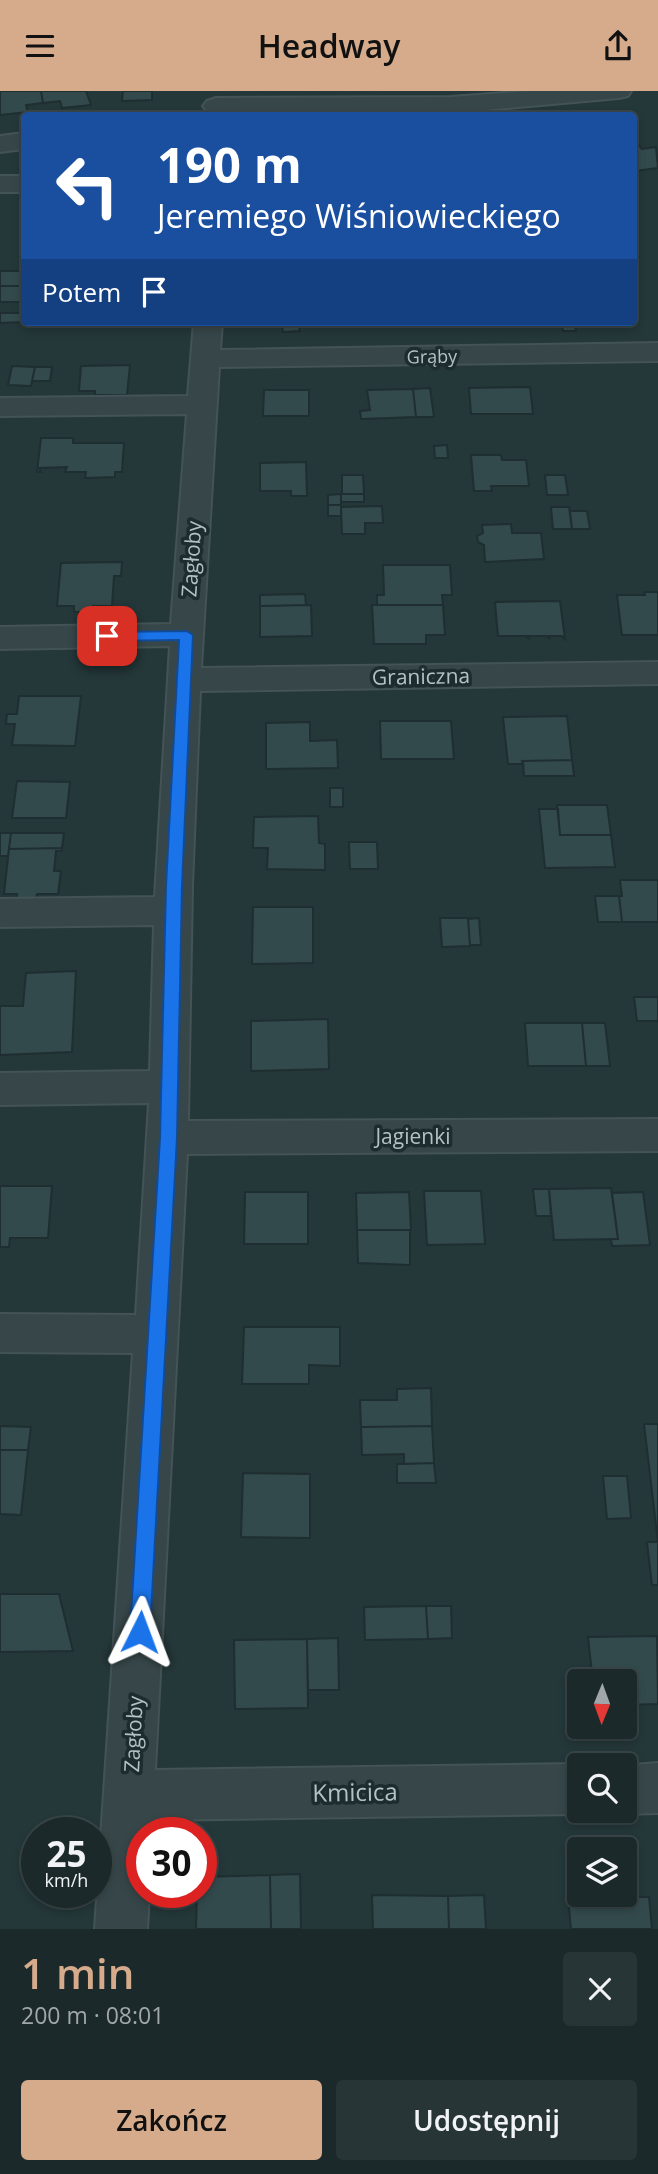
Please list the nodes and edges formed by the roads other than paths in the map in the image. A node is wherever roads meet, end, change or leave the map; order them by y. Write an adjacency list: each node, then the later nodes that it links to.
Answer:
1 (618, 91): 2 (street)
2 (216, 104)
3 (21, 141): 4 (street)
4 (0, 144)
5 (0, 184): 6 (street)
6 (21, 184)
7 (208, 340): 8 (street, Grąby); 9 (street, Zagłoby)
8 (658, 352)
9 (202, 405): 10 (street); 11 (street, Zagłoby)
10 (0, 407)
11 (187, 635): 12 (street); 14 (street, Zagłoby)
12 (0, 638)
13 (658, 673): 14 (street, Graniczna)
14 (184, 680): 15 (street, Zagłoby)
15 (174, 911): 16 (street); 17 (street, Zagłoby)
16 (0, 913)
17 (170, 1087): 18 (street); 20 (street, Zagłoby)
18 (0, 1090)
19 (658, 1135): 20 (street, Jagienki)
20 (168, 1138): 22 (street, Zagłoby)
21 (0, 1333): 22 (street)
22 (157, 1334): 26 (street, Zagłoby)
23 (658, 1788): 25 (street)
24 (567, 1789): 26 (street, Kmicica)
25 (637, 1789)
26 (131, 1795): 27 (street, Zagłoby)
27 (121, 1929)

